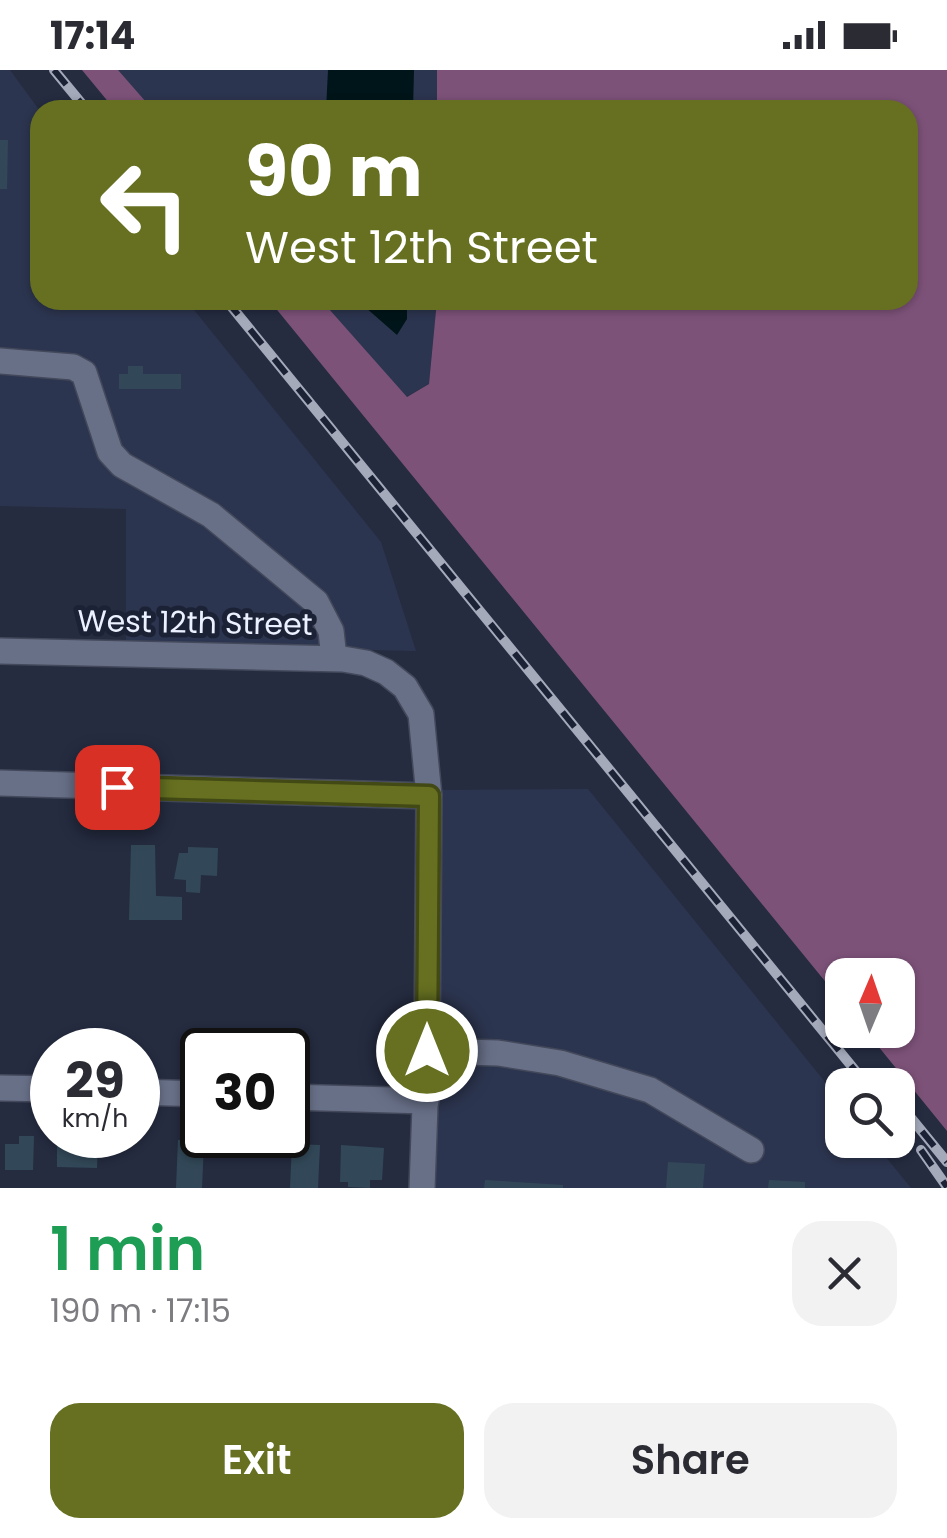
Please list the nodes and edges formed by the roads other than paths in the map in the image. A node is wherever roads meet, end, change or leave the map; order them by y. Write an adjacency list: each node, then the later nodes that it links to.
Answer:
1 (0, 361): 3 (street)
2 (0, 650): 3 (street, West 12th Street)
3 (334, 658): 5 (street, West 12th Street)
4 (0, 783): 5 (street)
5 (429, 796): 6 (street)
6 (427, 1051): 10 (street); 11 (street)
7 (0, 1088): 8 (street)
8 (30, 1089)
9 (310, 1098): 10 (street)
10 (426, 1101): 12 (street)
11 (750, 1150)
12 (422, 1188)

